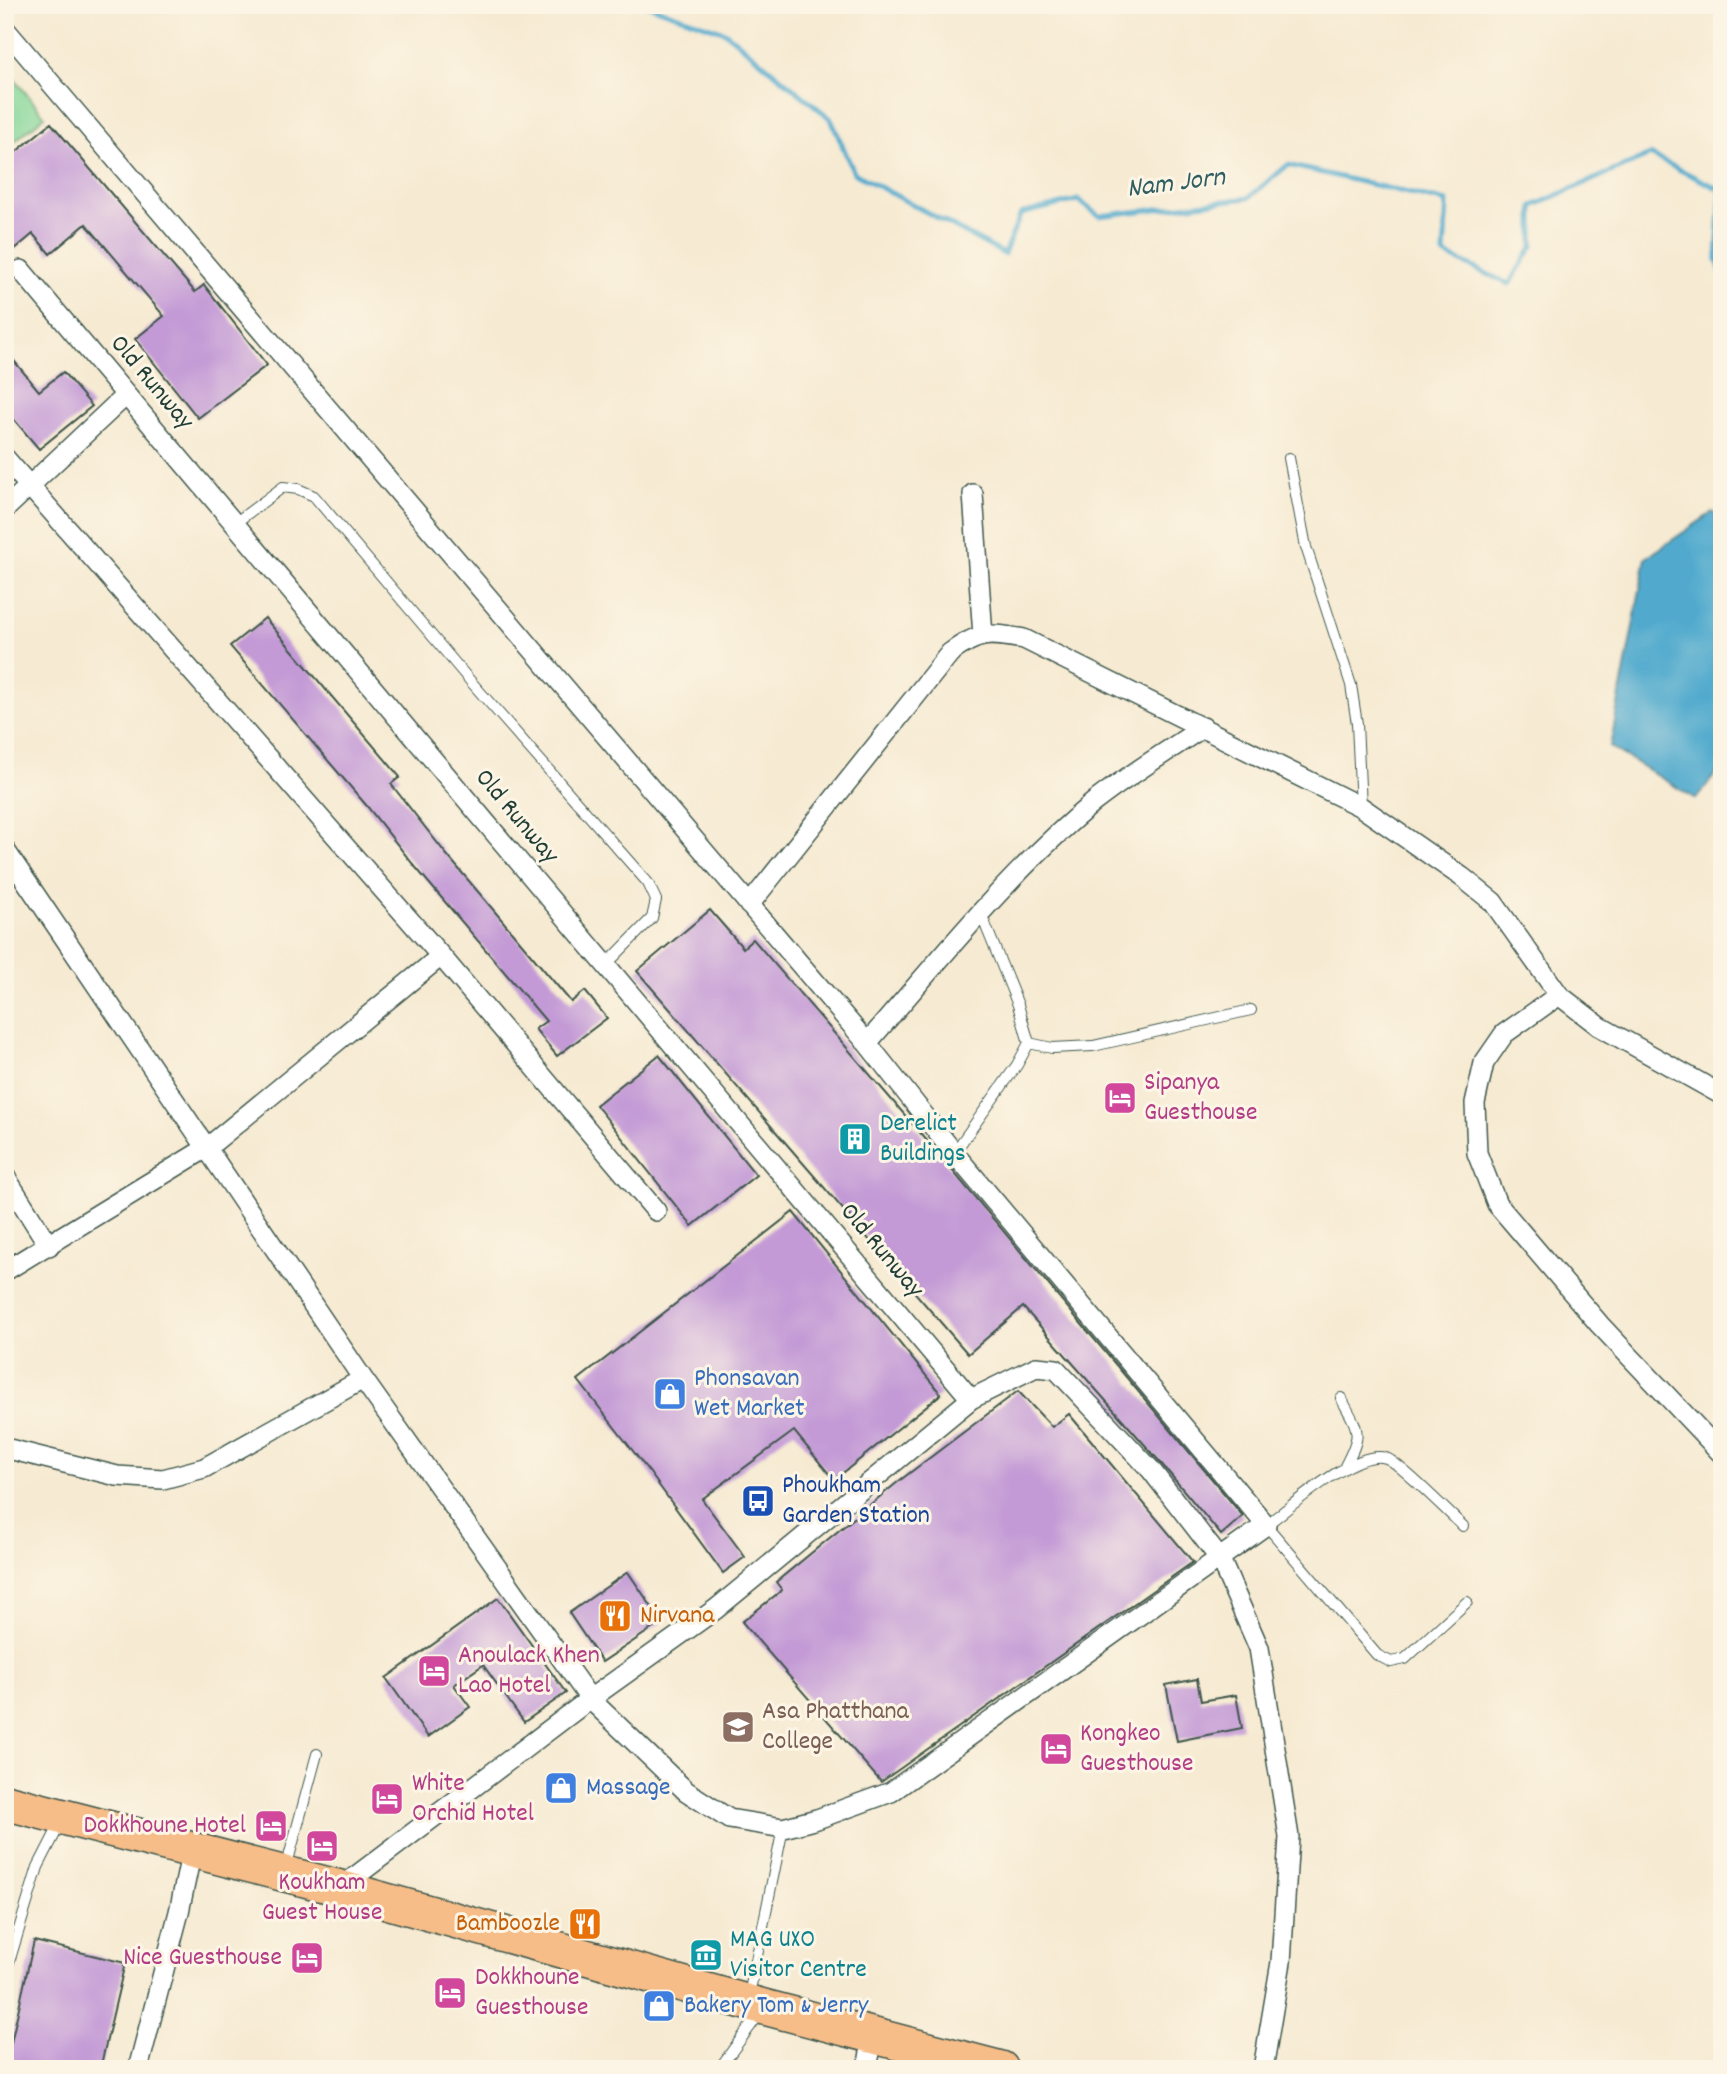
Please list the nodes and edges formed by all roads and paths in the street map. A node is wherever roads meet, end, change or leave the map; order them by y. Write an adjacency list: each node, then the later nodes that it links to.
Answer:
1 (5, 29): 14 (street)
2 (21, 270): 3 (street, Old Runway)
3 (126, 395): 6 (street); 9 (street, Old Runway)
4 (5, 458): 6 (street)
5 (1289, 458): 12 (lane)
6 (29, 487): 8 (street); 16 (street)
7 (973, 494): 10 (street)
8 (5, 509)
9 (234, 523): 17 (street, Old Runway); 17 (lane)
10 (983, 636): 11 (street); 14 (street)
11 (1203, 727): 12 (street); 15 (street)
12 (1361, 807): 18 (street)
13 (5, 850): 23 (street)
14 (749, 905): 20 (street)
15 (981, 914): 20 (street); 21 (lane)
16 (441, 956): 23 (street); 26 (street)
17 (606, 965): 31 (street, Old Runway)
18 (1559, 995): 22 (street); 33 (street)
19 (1251, 1010): 21 (lane)
20 (867, 1043): 24 (street)
21 (1028, 1043): 24 (lane)
22 (1722, 1095)
23 (208, 1147): 27 (street); 29 (street)
24 (954, 1153): 35 (street)
25 (5, 1176): 27 (street)
26 (656, 1211)
27 (49, 1246): 28 (street)
28 (5, 1271)
29 (363, 1379): 32 (street); 39 (street)
30 (1341, 1398): 34 (lane)
31 (971, 1399): 37 (street); 39 (street)
32 (5, 1448)
33 (1722, 1454)
34 (1345, 1467): 35 (lane); 36 (lane)
35 (1266, 1525): 37 (street); 38 (lane)
36 (1463, 1526)
37 (1220, 1559): 43 (street); 53 (street)
38 (1467, 1602)
39 (590, 1699): 43 (street); 46 (street)
40 (317, 1754): 45 (lane)
41 (5, 1802): 42 (highway)
42 (64, 1817): 44 (highway); 47 (lane)
43 (783, 1828): 48 (lane)
44 (192, 1850): 45 (highway); 50 (street)
45 (284, 1874): 46 (highway)
46 (340, 1888): 48 (highway)
47 (5, 1975)
48 (756, 2005): 49 (highway); 51 (lane)
49 (870, 2052): 52 (highway)
50 (138, 2069)
51 (719, 2069)
52 (1002, 2069)
53 (1263, 2069)

